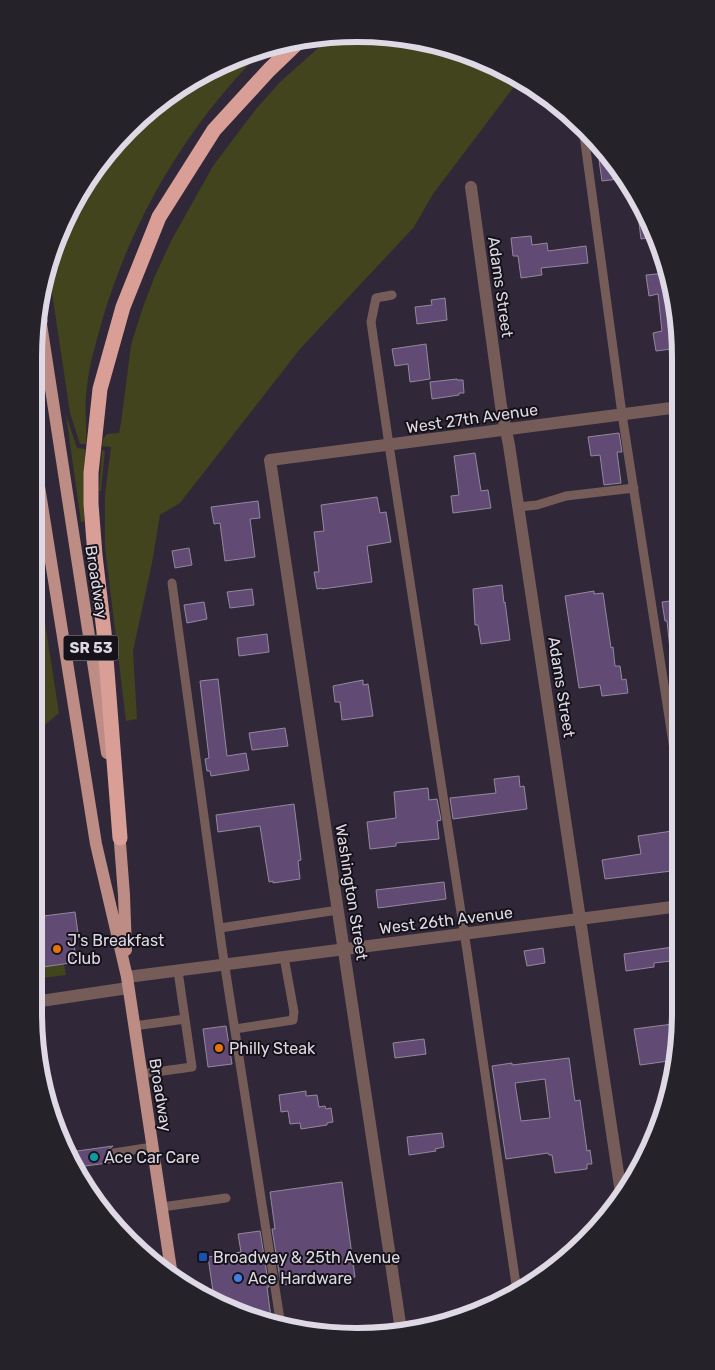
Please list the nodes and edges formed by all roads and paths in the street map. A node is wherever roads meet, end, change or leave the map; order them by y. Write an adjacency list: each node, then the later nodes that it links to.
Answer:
1 (289, 50): 16 (highway)
2 (585, 140): 7 (lane)
3 (471, 187): 8 (street, Adams Street)
4 (392, 296): 9 (lane)
5 (43, 347): 16 (main road, Broadway / SR 53)
6 (672, 408): 7 (street, West 27th Avenue)
7 (622, 414): 8 (street, West 27th Avenue); 11 (lane)
8 (506, 429): 9 (street, West 27th Avenue); 13 (street, Adams Street)
9 (389, 445): 10 (street, West 27th Avenue); 21 (lane)
10 (270, 460): 18 (street, Washington Street)
11 (634, 488): 13 (lane); 15 (lane)
12 (42, 505): 26 (main road, Broadway / SR 53)
13 (518, 507): 19 (street, Adams Street)
14 (172, 583): 20 (lane)
15 (672, 736)
16 (120, 838): 26 (main road, Broadway / SR 53)
17 (672, 907): 19 (street, West 26th Avenue)
18 (338, 910): 20 (lane); 22 (street, Washington Street)
19 (580, 919): 21 (street, West 26th Avenue); 34 (street, Adams Street)
20 (220, 928): 24 (lane)
21 (464, 934): 22 (street, West 26th Avenue); 38 (lane)
22 (344, 949): 23 (street, West 26th Avenue); 40 (street, Washington Street)
23 (284, 957): 24 (street, West 26th Avenue); 30 (lane)
24 (225, 965): 25 (street, West 26th Avenue); 30 (lane)
25 (178, 971): 26 (street, West 26th Avenue); 28 (lane)
26 (128, 982): 27 (street, West 26th Avenue); 29 (main road, Broadway / SR 53)
27 (42, 1000)
28 (185, 1019): 29 (lane); 31 (lane)
29 (134, 1026): 31 (main road, Broadway / SR 53)
30 (235, 1029): 39 (lane)
31 (141, 1074): 32 (main road, Broadway / SR 53)
32 (152, 1147): 33 (lane); 36 (main road, Broadway / SR 53)
33 (114, 1153)
34 (621, 1185)
35 (226, 1198): 36 (lane)
36 (162, 1207): 37 (main road, Broadway / SR 53)
37 (170, 1265)
38 (516, 1284)
39 (280, 1318)
40 (400, 1325)

